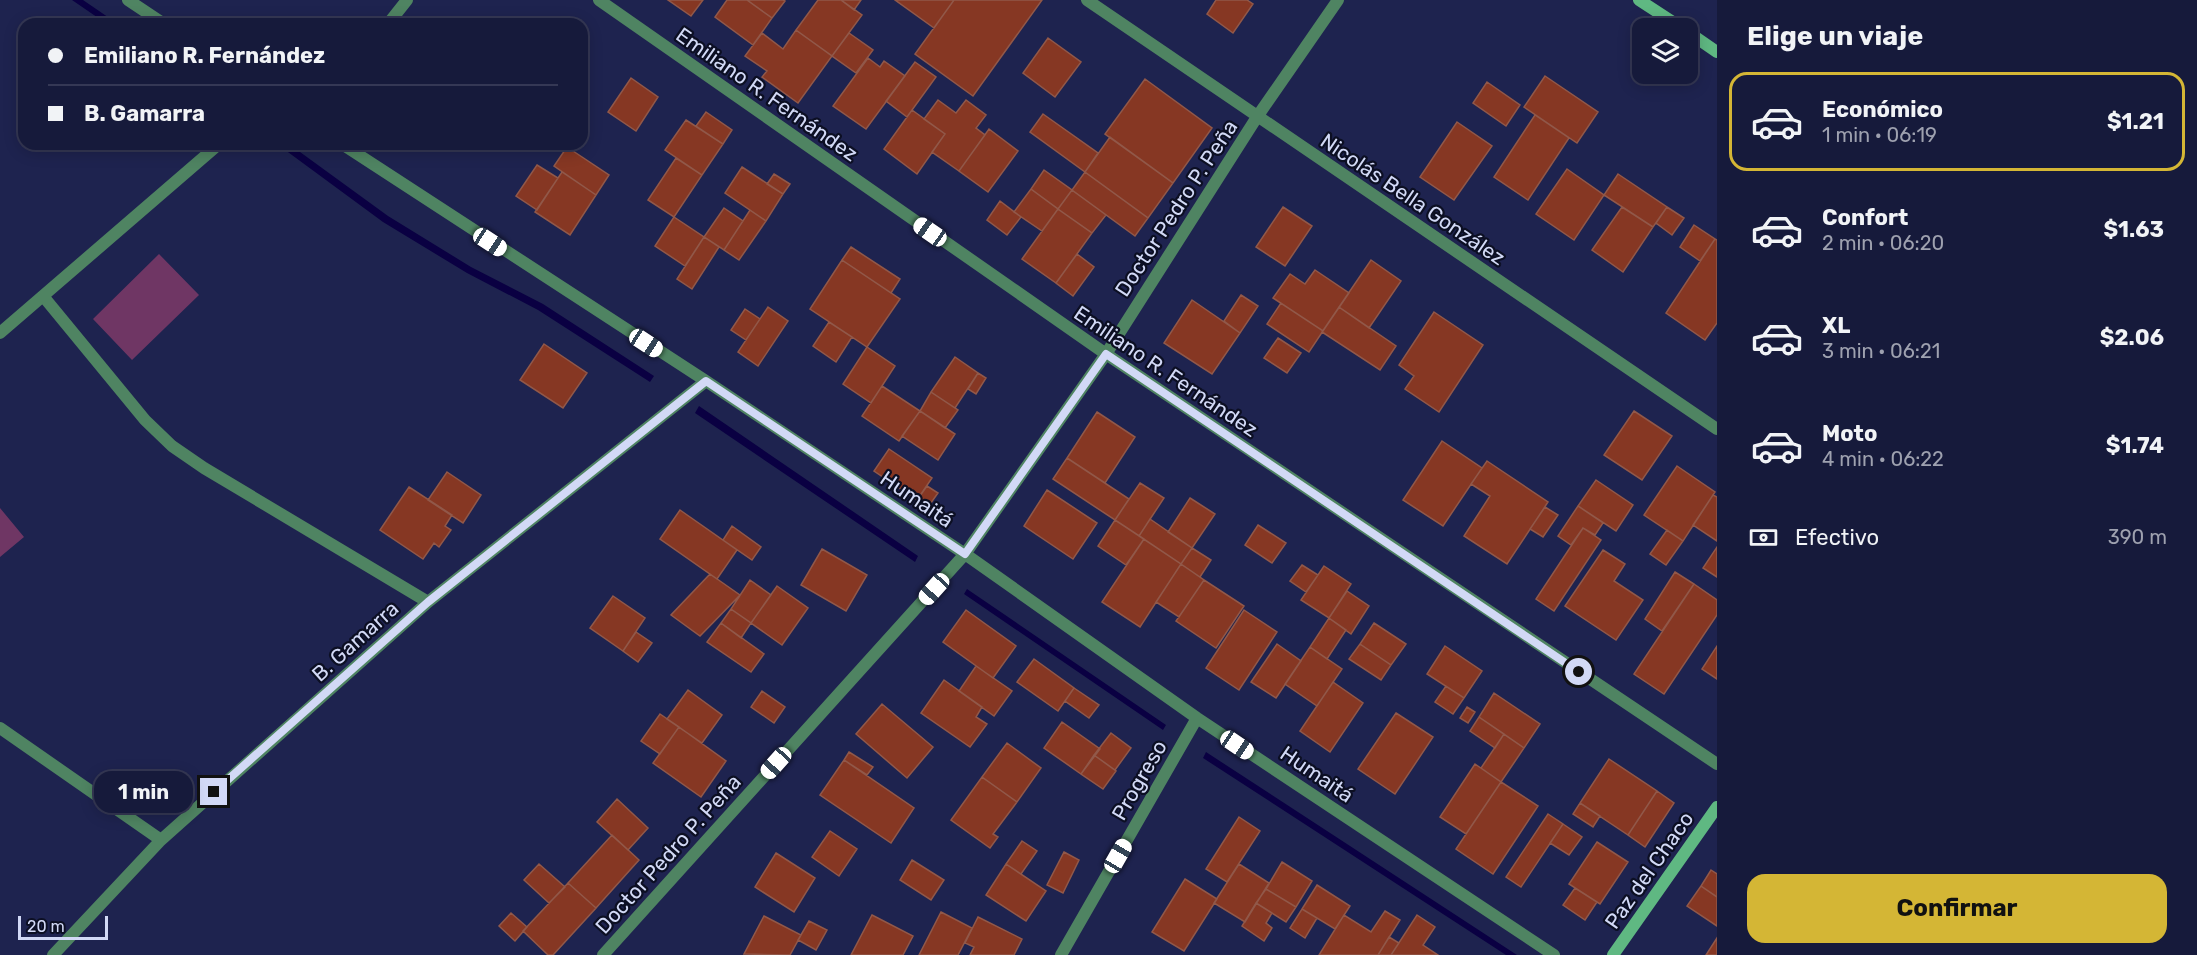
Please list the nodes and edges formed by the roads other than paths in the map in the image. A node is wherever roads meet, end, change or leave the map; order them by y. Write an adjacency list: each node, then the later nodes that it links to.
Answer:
1 (128, 0): 7 (street)
2 (407, 0): 8 (street)
3 (599, 0): 17 (street, Emiliano R. Fernández)
4 (1087, 0): 12 (street, Nicolás Bella González)
5 (1338, 0): 12 (street, Doctor Pedro P. Peña)
6 (1639, 0): 9 (street)
7 (155, 18)
8 (393, 18)
9 (1667, 18)
10 (1698, 39): 11 (street)
11 (1717, 52)
12 (1257, 117): 17 (street, Doctor Pedro P. Peña); 19 (street, Nicolás Bella González)
13 (212, 150): 15 (street)
14 (351, 150): 18 (street, Humaitá)
15 (43, 296): 16 (street); 21 (street)
16 (0, 333)
17 (1106, 354): 20 (street, Doctor Pedro P. Peña); 24 (street, Emiliano R. Fernández)
18 (706, 381): 20 (street, Humaitá); 21 (street, B. Gamarra)
19 (1717, 429)
20 (965, 554): 22 (street, Humaitá); 28 (street, Doctor Pedro P. Peña)
21 (428, 602): 26 (street, B. Gamarra)
22 (1197, 718): 29 (street, Progreso); 30 (street, Humaitá)
23 (0, 728): 26 (street)
24 (1717, 764)
25 (1717, 807): 31 (street, Paz del Chaco)
26 (161, 840): 27 (street, B. Gamarra)
27 (53, 955)
28 (603, 955)
29 (1061, 955)
30 (1554, 955)
31 (1613, 955)

